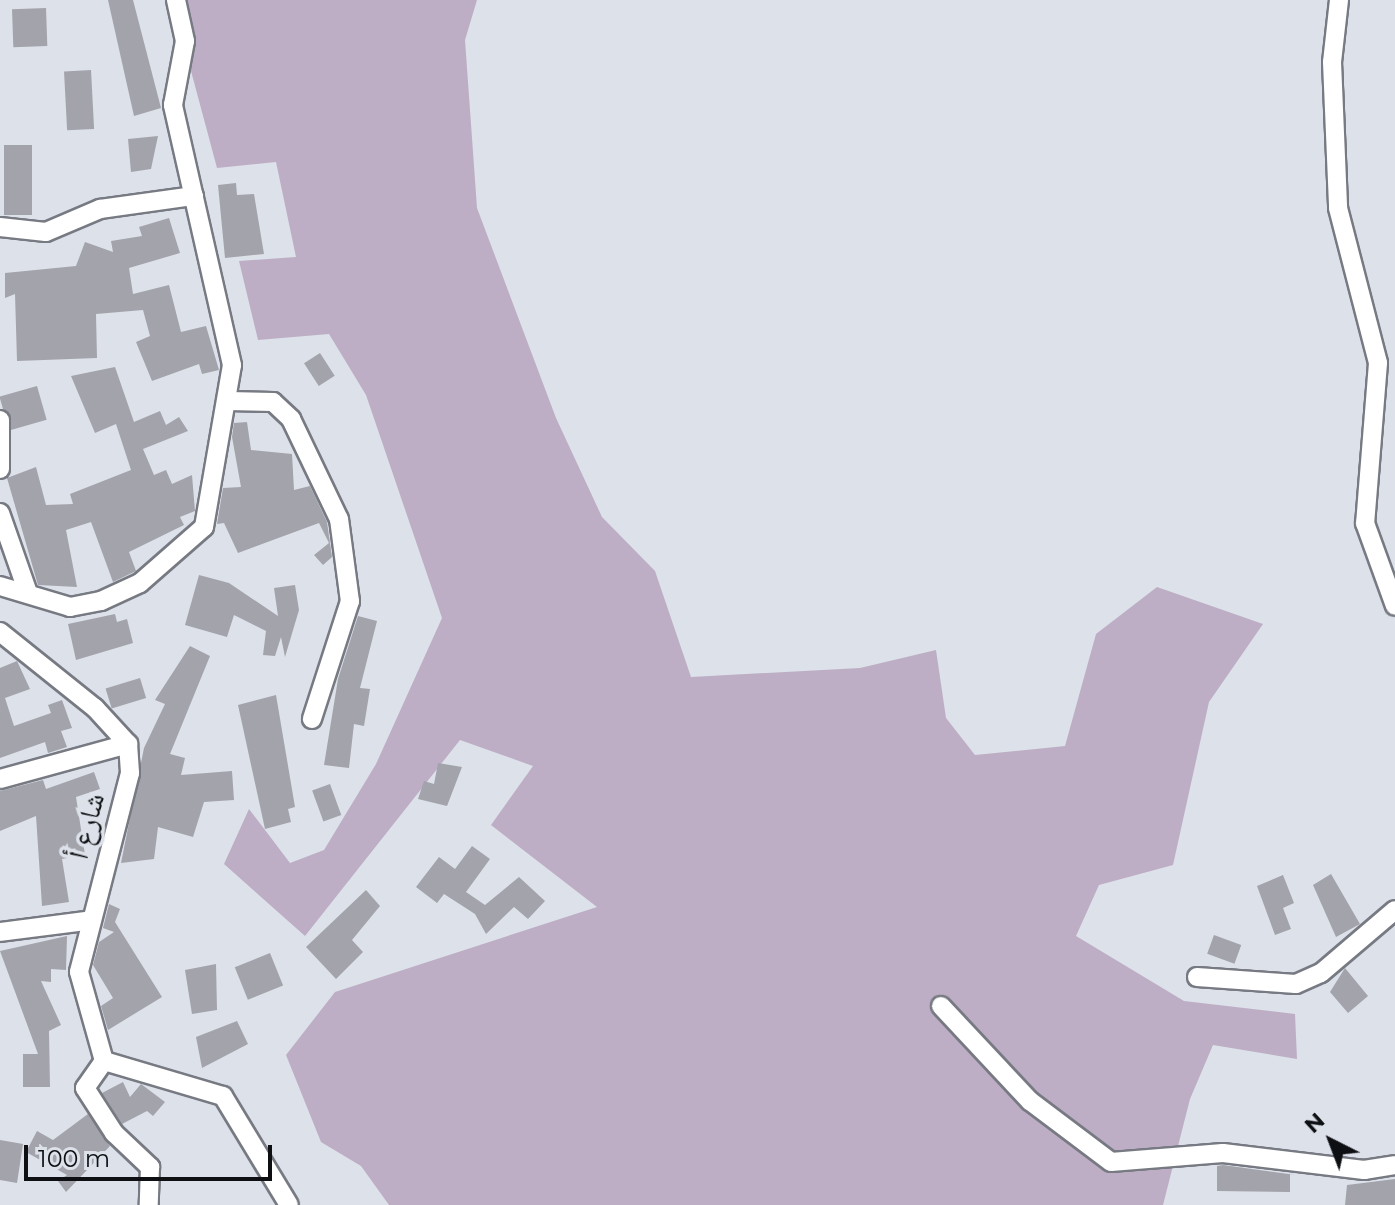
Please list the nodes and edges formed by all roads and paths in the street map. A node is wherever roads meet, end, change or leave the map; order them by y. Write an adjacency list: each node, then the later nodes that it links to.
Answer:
1 (176, 0): 3 (street)
2 (1339, 0): 11 (street)
3 (194, 196): 4 (street); 5 (street)
4 (0, 227)
5 (228, 401): 10 (street); 13 (street)
6 (0, 420): 7 (street)
7 (0, 469)
8 (0, 513): 10 (street)
9 (0, 586): 10 (street)
10 (28, 593)
11 (1395, 606)
12 (3, 639): 14 (street)
13 (312, 719)
14 (128, 744): 15 (street); 17 (street, شارع أ)
15 (0, 779)
16 (1395, 910): 19 (street)
17 (86, 921): 18 (street); 21 (street, شارع أ)
18 (0, 932)
19 (1197, 977)
20 (941, 1006): 24 (street)
21 (104, 1061): 25 (street); 26 (street)
22 (1395, 1151): 24 (street)
23 (1395, 1165): 24 (street)
24 (1364, 1170)
25 (149, 1205)
26 (289, 1205)

